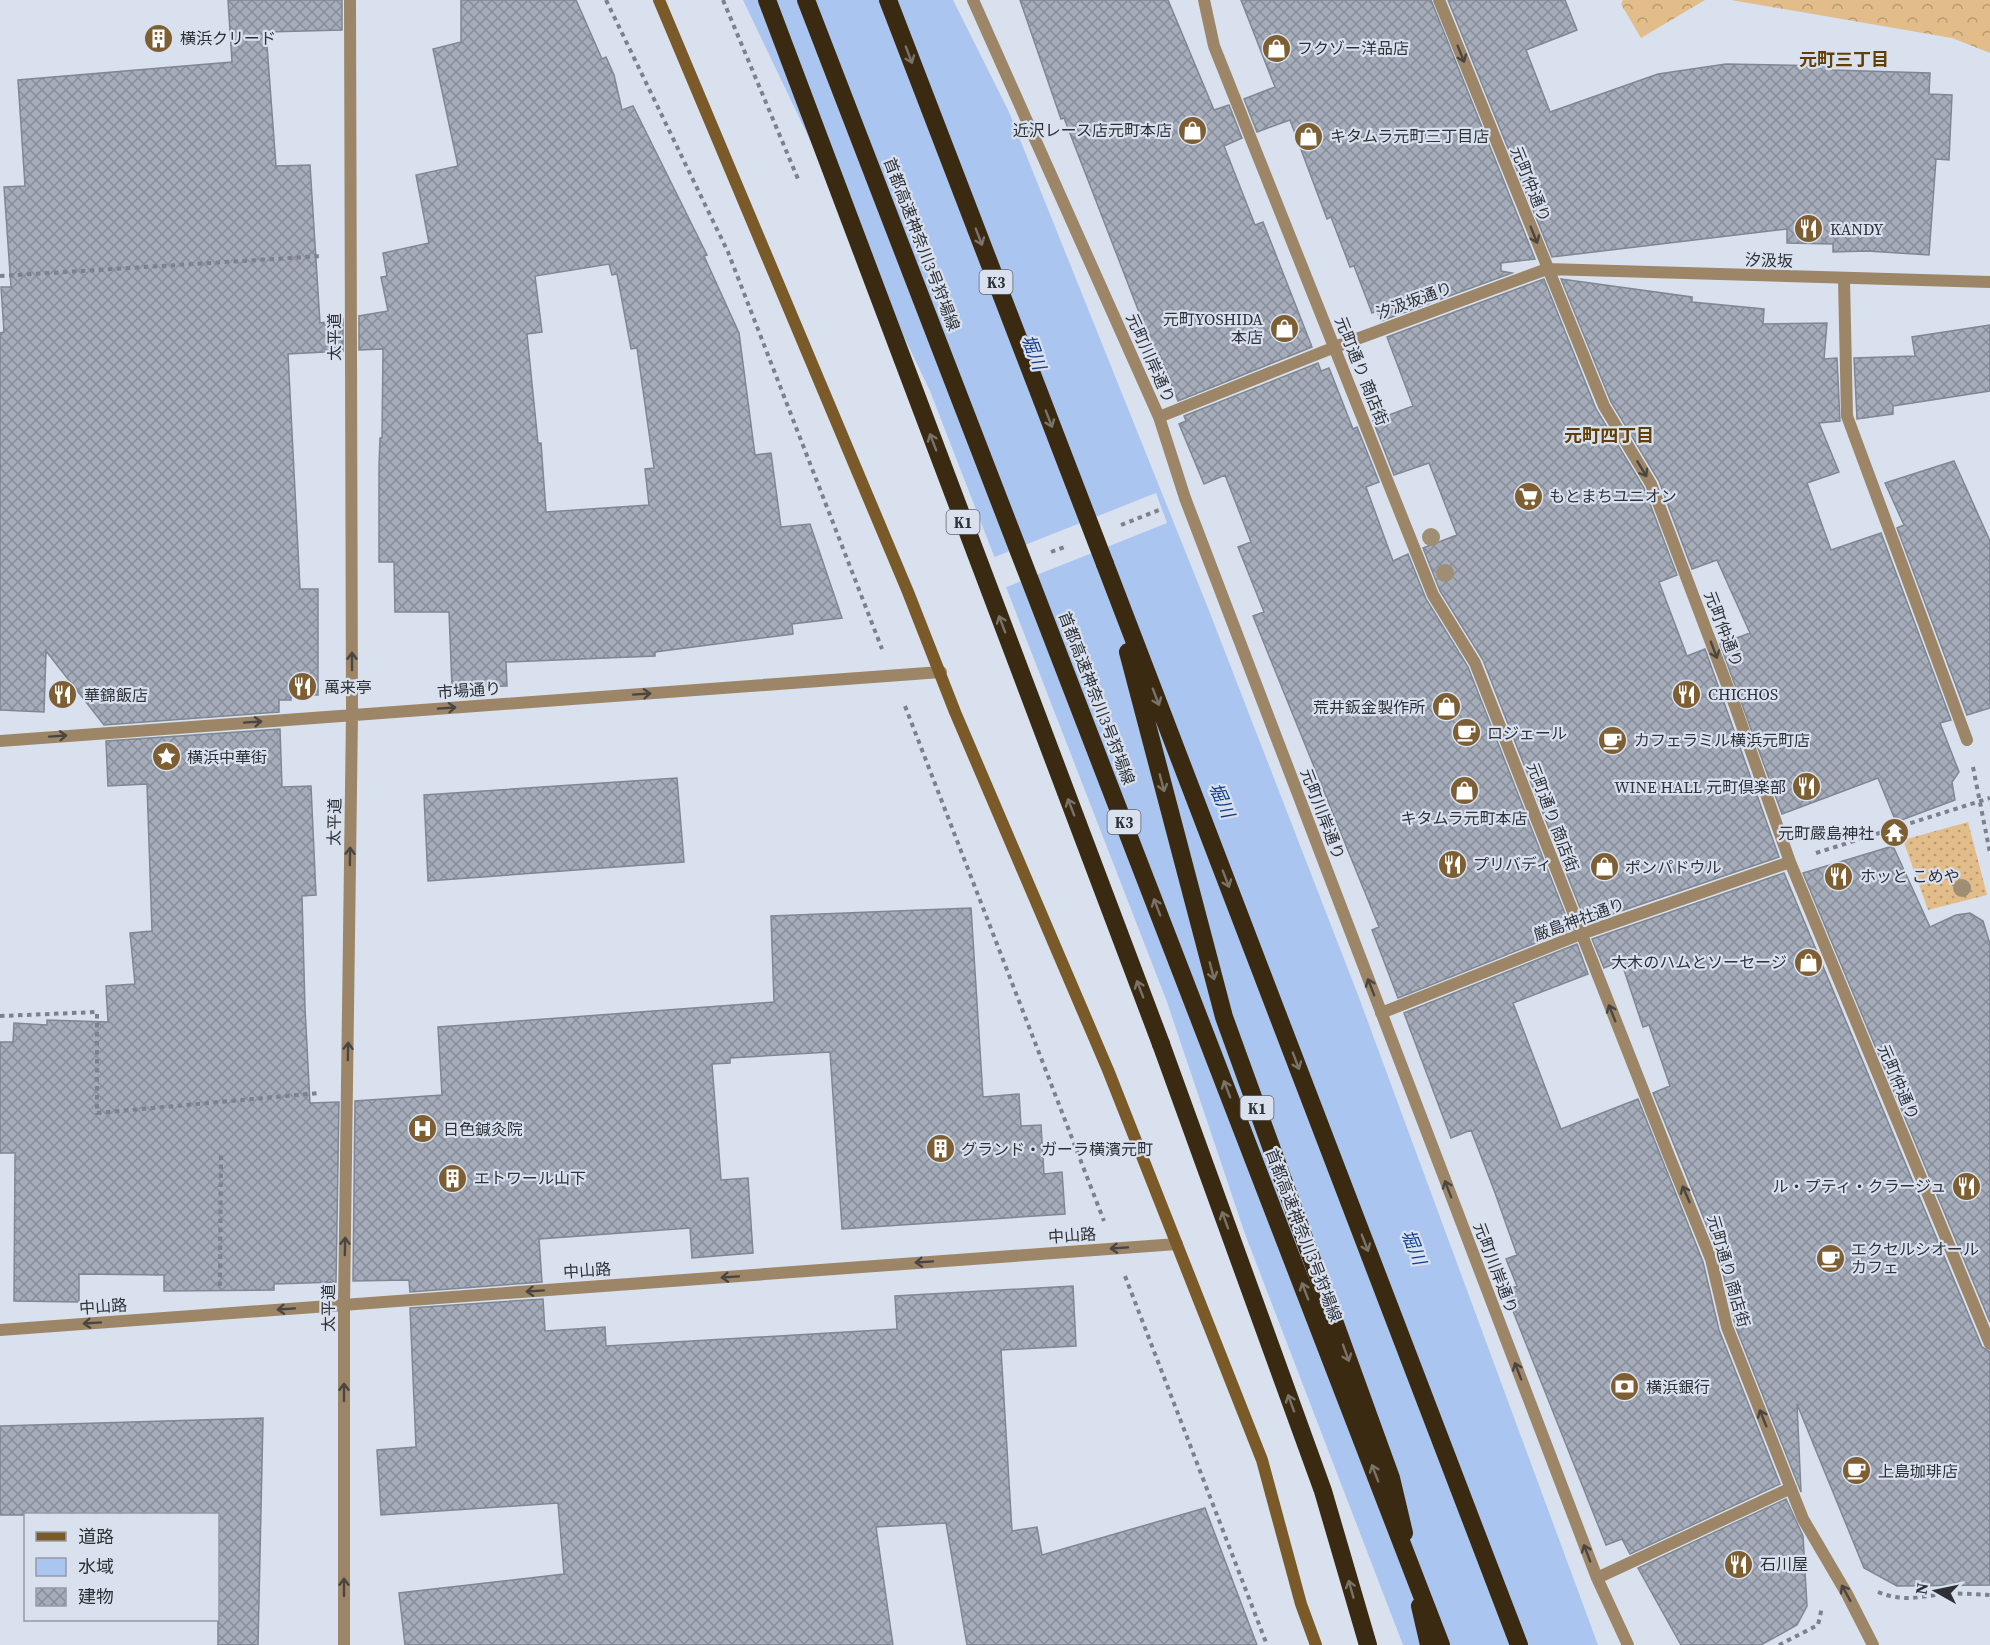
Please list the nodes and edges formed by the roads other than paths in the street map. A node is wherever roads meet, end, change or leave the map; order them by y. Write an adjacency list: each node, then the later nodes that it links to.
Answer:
1 (350, 0): 16 (street, 太平道, one-way to 1)
2 (659, 0): 15 (street)
3 (767, 0): 30 (highway, K1, one-way to 3, bridge)
4 (806, 0): 32 (highway, 首都高速神奈川3号狩場線 / K3, one-way to 4, bridge)
5 (888, 0): 14 (highway, K3, one-way to 14, bridge)
6 (973, 0): 13 (street, 元町川岸通り)
7 (1204, 0): 12 (street, 元町通り 商店街)
8 (1439, 0): 9 (street, 元町仲通り, one-way to 9)
9 (1548, 269): 10 (street, 汐汲坂); 12 (street, 汐汲坂通り); 19 (street, 元町仲通り, one-way to 19)
10 (1844, 280): 11 (street, 汐汲坂); 17 (street)
11 (1990, 282)
12 (1335, 347): 13 (street, 汐汲坂通り); 20 (street, 元町通り 商店街)
13 (1159, 417): 21 (street, 元町川岸通り, one-way to 13)
14 (1105, 564): 31 (highway, K1, one-way to 31, bridge); 33 (highway, K3, one-way to 33)
15 (941, 672): 16 (street, 市場通り, one-way to 15); 22 (street)
16 (352, 715): 18 (street, 市場通り, one-way to 16); 23 (street, 太平道, one-way to 16)
17 (1967, 740)
18 (0, 741)
19 (1790, 862): 20 (street, 厳島神社通り); 25 (street, 元町仲通り)
20 (1581, 934): 21 (street, 厳島神社通り); 26 (street, 元町通り 商店街, one-way to 20)
21 (1381, 1013): 27 (street, 元町川岸通り, one-way to 21)
22 (1177, 1244): 23 (street, 中山路, one-way to 23); 29 (street)
23 (344, 1305): 24 (street, 中山路, one-way to 24); 28 (street, 太平道, one-way to 23)
24 (0, 1330)
25 (1990, 1344)
26 (1791, 1488): 27 (street); 35 (street, 元町通り 商店街, one-way to 26)
27 (1597, 1578): 34 (street, 元町川岸通り)
28 (344, 1645)
29 (1316, 1645)
30 (1368, 1645)
31 (1429, 1645)
32 (1441, 1645)
33 (1519, 1645)
34 (1628, 1645)
35 (1873, 1645)

